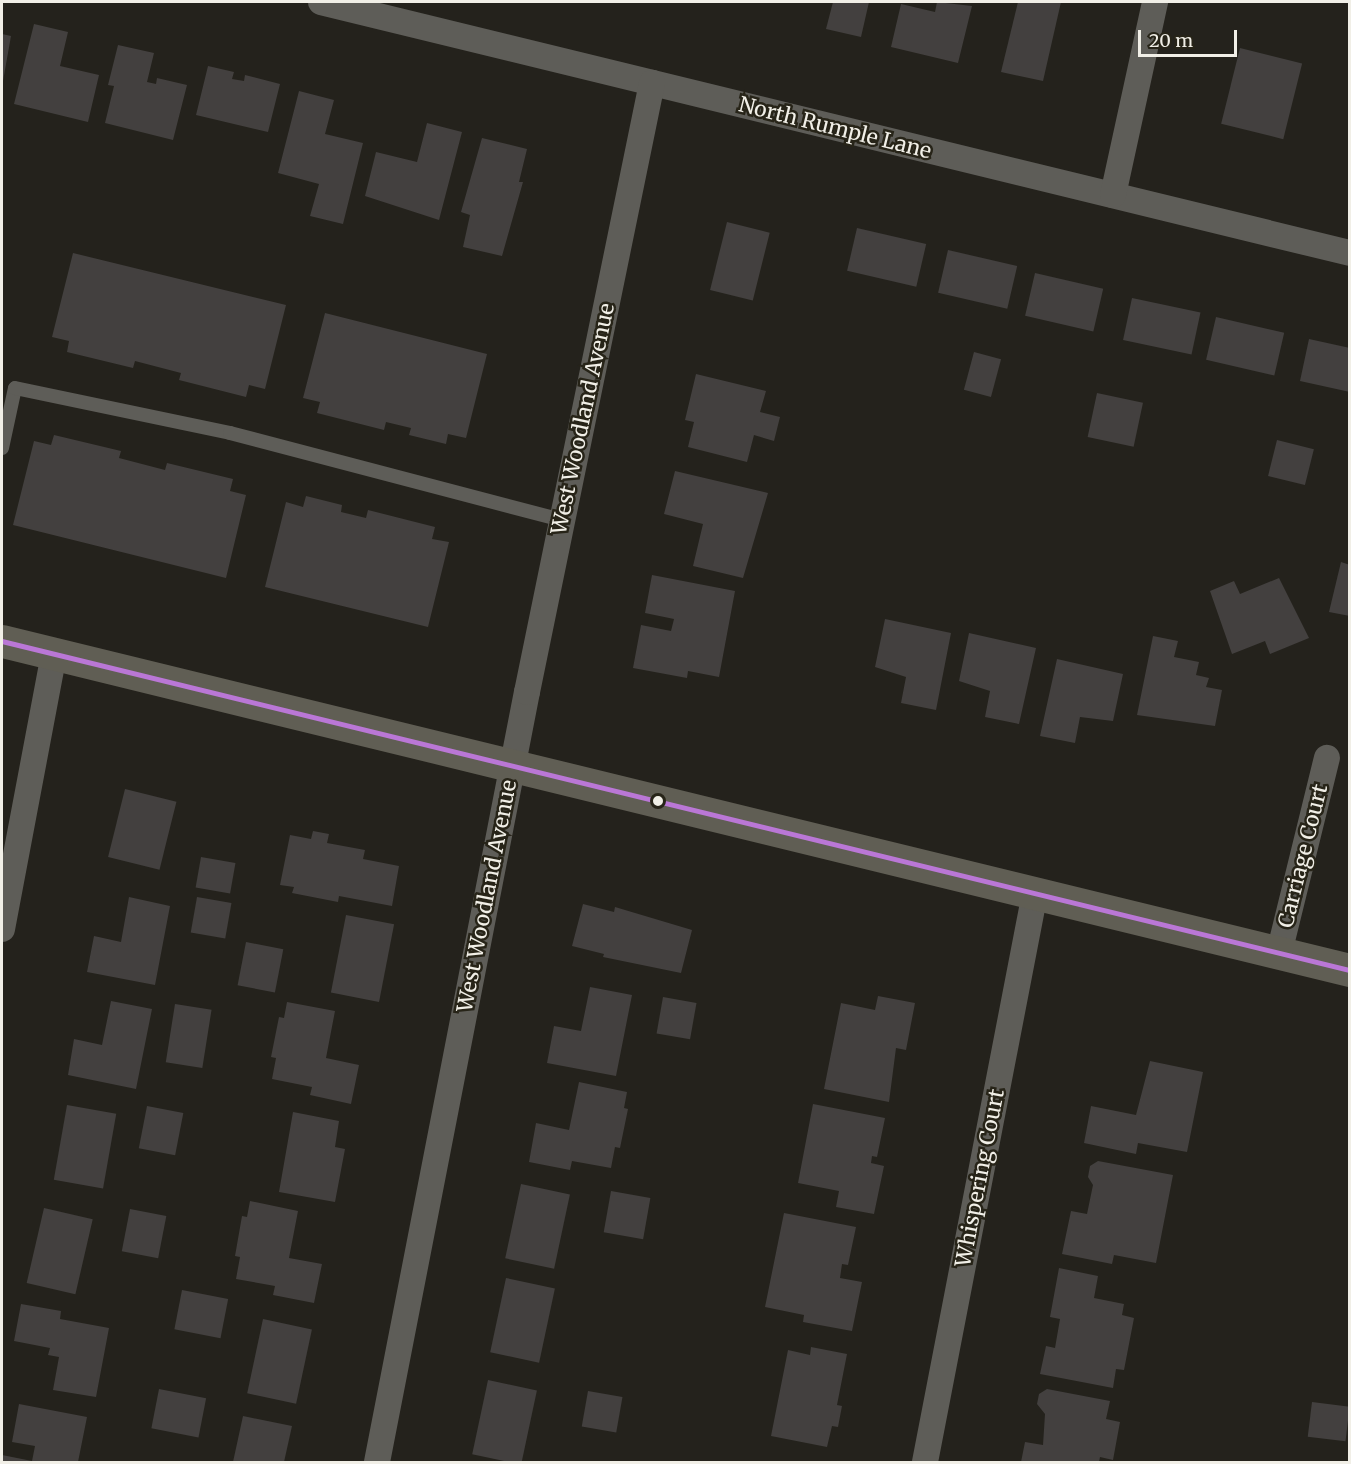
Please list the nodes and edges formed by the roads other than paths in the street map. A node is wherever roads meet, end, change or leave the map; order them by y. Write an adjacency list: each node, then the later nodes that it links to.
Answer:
1 (321, 2): 3 (street, North Rumple Lane)
2 (1155, 2): 5 (street)
3 (382, 9): 4 (street, North Rumple Lane)
4 (652, 83): 5 (street, North Rumple Lane); 8 (street, West Woodland Avenue)
5 (1113, 195): 6 (street, North Rumple Lane)
6 (1350, 253)
7 (2, 448): 8 (lane)
8 (562, 520): 12 (street, West Woodland Avenue)
9 (2, 641): 10 (main road)
10 (54, 653): 12 (main road); 14 (street)
11 (1327, 758): 15 (street, Carriage Court)
12 (513, 766): 13 (main road); 17 (street, West Woodland Avenue)
13 (1035, 893): 15 (main road); 18 (street, Whispering Court)
14 (2, 929)
15 (1279, 953): 16 (main road)
16 (1350, 970)
17 (377, 1462)
18 (925, 1462)

